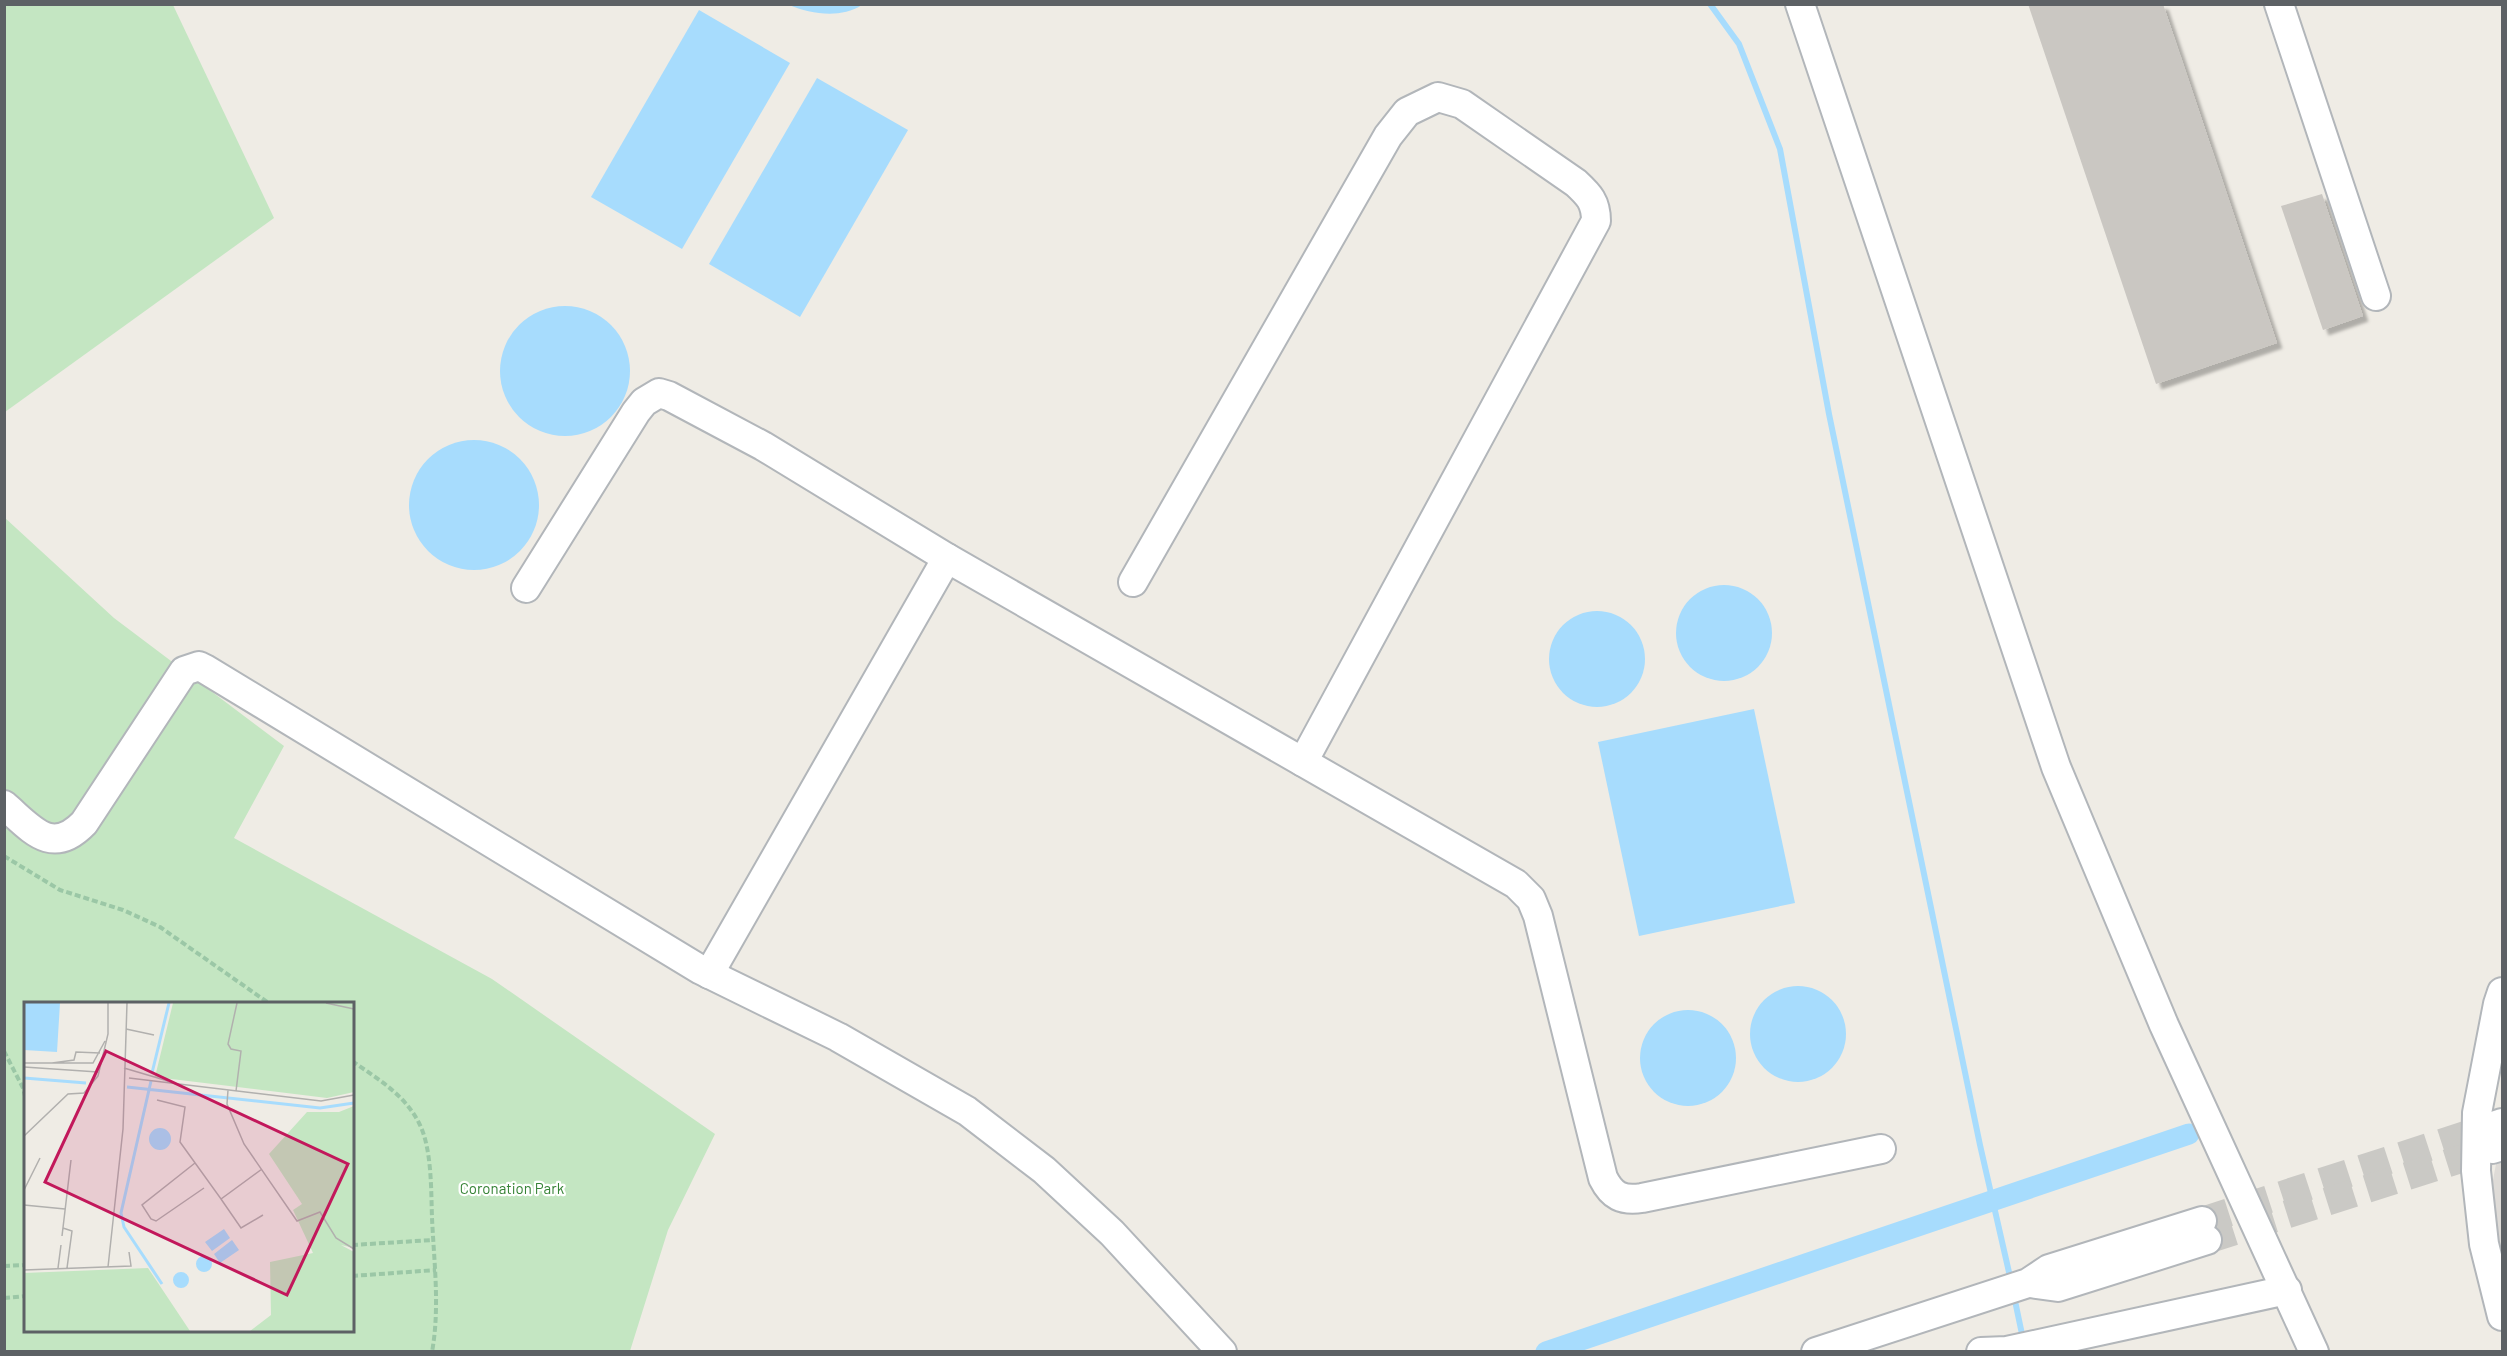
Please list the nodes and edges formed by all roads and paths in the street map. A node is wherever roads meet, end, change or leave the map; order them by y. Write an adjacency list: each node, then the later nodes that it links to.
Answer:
1 (1800, 4): 24 (street)
2 (2279, 4): 3 (street)
3 (2376, 296)
4 (947, 558): 6 (street); 7 (street); 10 (street)
5 (1133, 582): 7 (street)
6 (526, 588)
7 (1303, 762): 16 (street)
8 (4, 805): 10 (street)
9 (4, 856): 12 (path)
10 (709, 974): 30 (street)
11 (2502, 992): 27 (street)
12 (267, 1002)
13 (4, 1050): 15 (path)
14 (354, 1062): 18 (path)
15 (24, 1092)
16 (1881, 1149)
17 (2204, 1230): 31 (street)
18 (433, 1240): 19 (path); 22 (path)
19 (354, 1245)
20 (24, 1265): 21 (path)
21 (4, 1266)
22 (436, 1270): 23 (path); 29 (path)
23 (354, 1276)
24 (2287, 1290): 28 (street); 33 (street)
25 (24, 1296): 26 (path)
26 (4, 1298)
27 (2502, 1316)
28 (2007, 1351): 32 (street)
29 (432, 1352)
30 (1222, 1352)
31 (1816, 1352)
32 (1981, 1352)
33 (2314, 1352)

